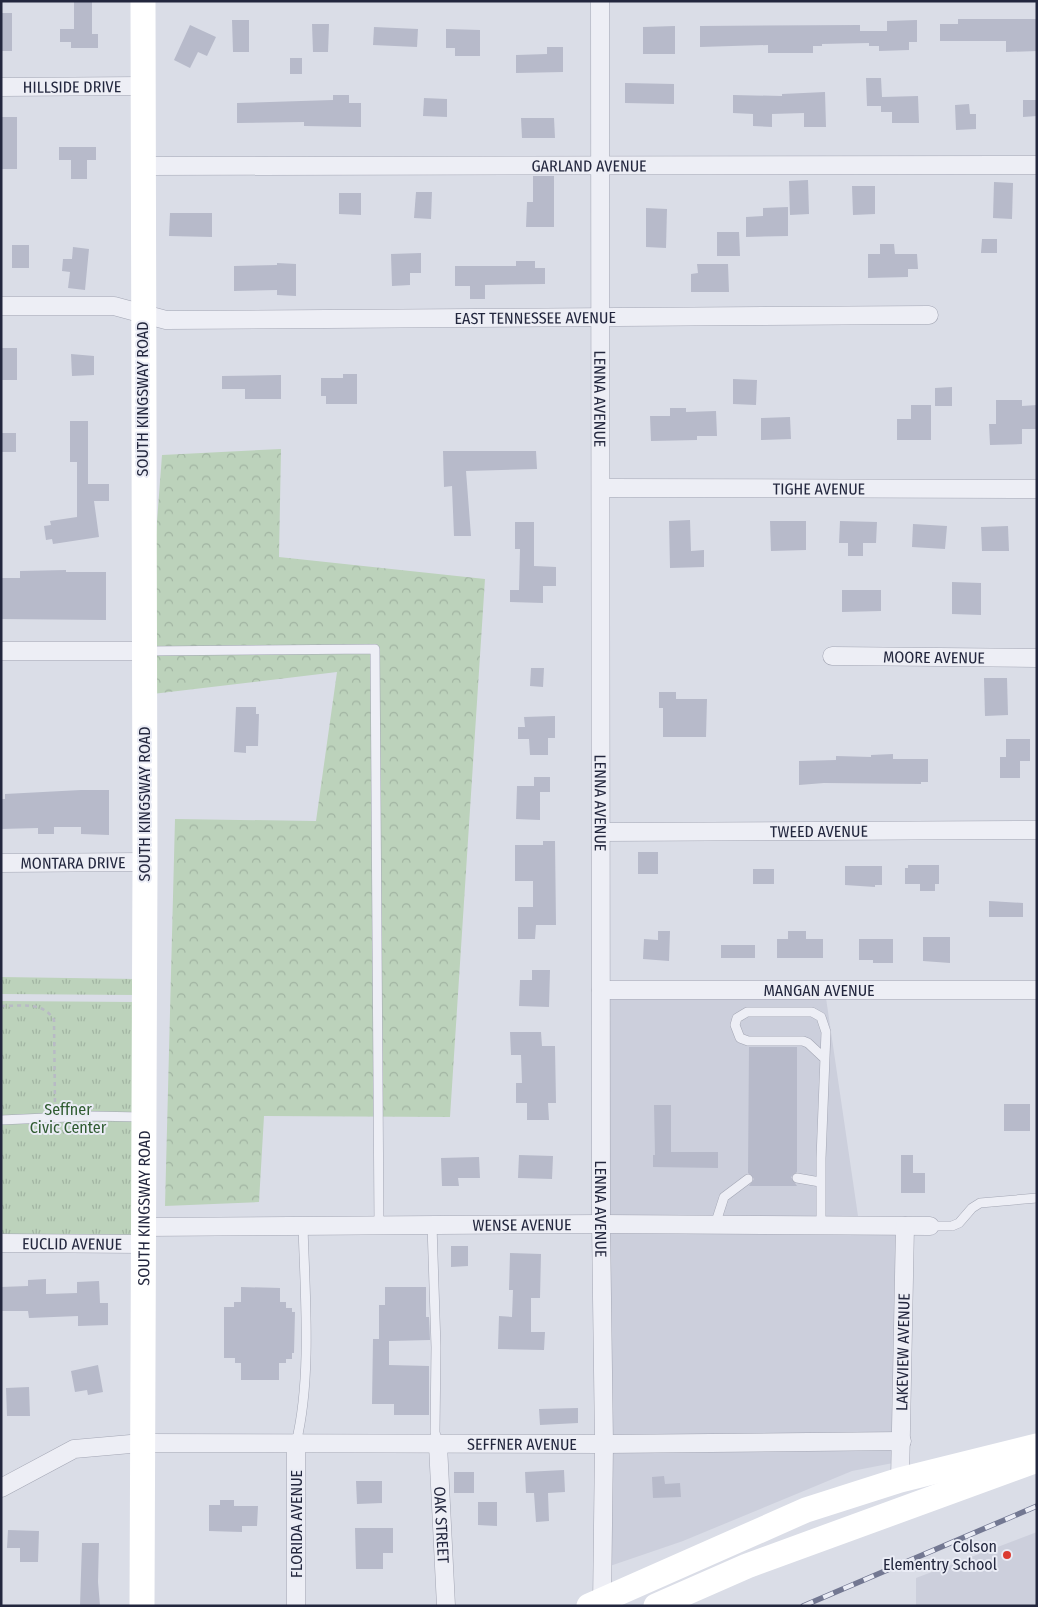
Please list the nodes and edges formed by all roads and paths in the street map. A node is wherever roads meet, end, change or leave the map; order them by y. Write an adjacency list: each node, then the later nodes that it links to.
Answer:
1 (143, 1): 3 (street, SOUTH KINGSWAY ROAD)
2 (600, 1): 5 (street, LENNA AVENUE)
3 (143, 86): 4 (street, HILLSIDE DRIVE); 7 (street, SOUTH KINGSWAY ROAD)
4 (1, 87)
5 (600, 165): 6 (street, GARLAND AVENUE); 7 (street, GARLAND AVENUE); 11 (street, LENNA AVENUE)
6 (1037, 165)
7 (143, 166): 9 (street, SOUTH KINGSWAY ROAD)
8 (1, 306): 9 (street, EAST TENNESSEE AVENUE)
9 (142, 314): 11 (street, EAST TENNESSEE AVENUE); 14 (street, SOUTH KINGSWAY ROAD)
10 (929, 315): 11 (street, EAST TENNESSEE AVENUE)
11 (600, 317): 12 (street, LENNA AVENUE)
12 (600, 488): 13 (street, TIGHE AVENUE); 19 (street, LENNA AVENUE)
13 (1037, 489)
14 (144, 650): 15 (street); 20 (street, SOUTH KINGSWAY ROAD); 37 (lane)
15 (1, 651)
16 (832, 656): 17 (street, MOORE AVENUE)
17 (1037, 658)
18 (1037, 830): 19 (street, TWEED AVENUE)
19 (601, 832): 22 (street, LENNA AVENUE)
20 (145, 862): 21 (street, MONTARA DRIVE); 27 (street, SOUTH KINGSWAY ROAD)
21 (1, 863)
22 (601, 990): 23 (street, MANGAN AVENUE); 33 (street, LENNA AVENUE)
23 (1037, 990)
24 (1, 1006): 26 (path)
25 (824, 1058): 25 (lane); 31 (lane)
26 (55, 1117): 27 (lane); 28 (lane)
27 (144, 1117): 41 (street, SOUTH KINGSWAY ROAD)
28 (1, 1120)
29 (797, 1178): 31 (lane)
30 (748, 1179): 35 (lane)
31 (820, 1182): 38 (lane)
32 (1037, 1198): 40 (lane)
33 (601, 1224): 34 (street, WENSE AVENUE); 35 (street, WENSE AVENUE); 46 (street, LENNA AVENUE)
34 (432, 1225): 37 (street, WENSE AVENUE); 47 (lane)
35 (715, 1225): 38 (street, WENSE AVENUE)
36 (303, 1226): 37 (street, WENSE AVENUE); 41 (street, WENSE AVENUE); 44 (lane)
37 (379, 1226)
38 (821, 1226): 39 (street, WENSE AVENUE)
39 (905, 1226): 40 (street, WENSE AVENUE); 43 (street, LAKEVIEW AVENUE)
40 (930, 1226)
41 (143, 1236): 42 (street, EUCLID AVENUE); 45 (street, SOUTH KINGSWAY ROAD)
42 (1, 1244)
43 (902, 1441): 46 (street, SEFFNER AVENUE); 50 (street, LAKEVIEW AVENUE)
44 (296, 1443): 45 (street, SEFFNER AVENUE); 47 (street, SEFFNER AVENUE); 54 (street, FLORIDA AVENUE)
45 (142, 1444): 51 (street, SEFFNER AVENUE); 53 (street, SOUTH KINGSWAY ROAD)
46 (604, 1444): 47 (street, SEFFNER AVENUE); 52 (street, LENNA AVENUE)
47 (438, 1445): 55 (street, OAK STREET)
48 (1037, 1446): 50 (street)
49 (1037, 1460): 56 (street)
50 (900, 1480): 52 (street)
51 (1, 1488)
52 (598, 1604)
53 (142, 1606)
54 (296, 1606)
55 (446, 1606)
56 (656, 1606)

